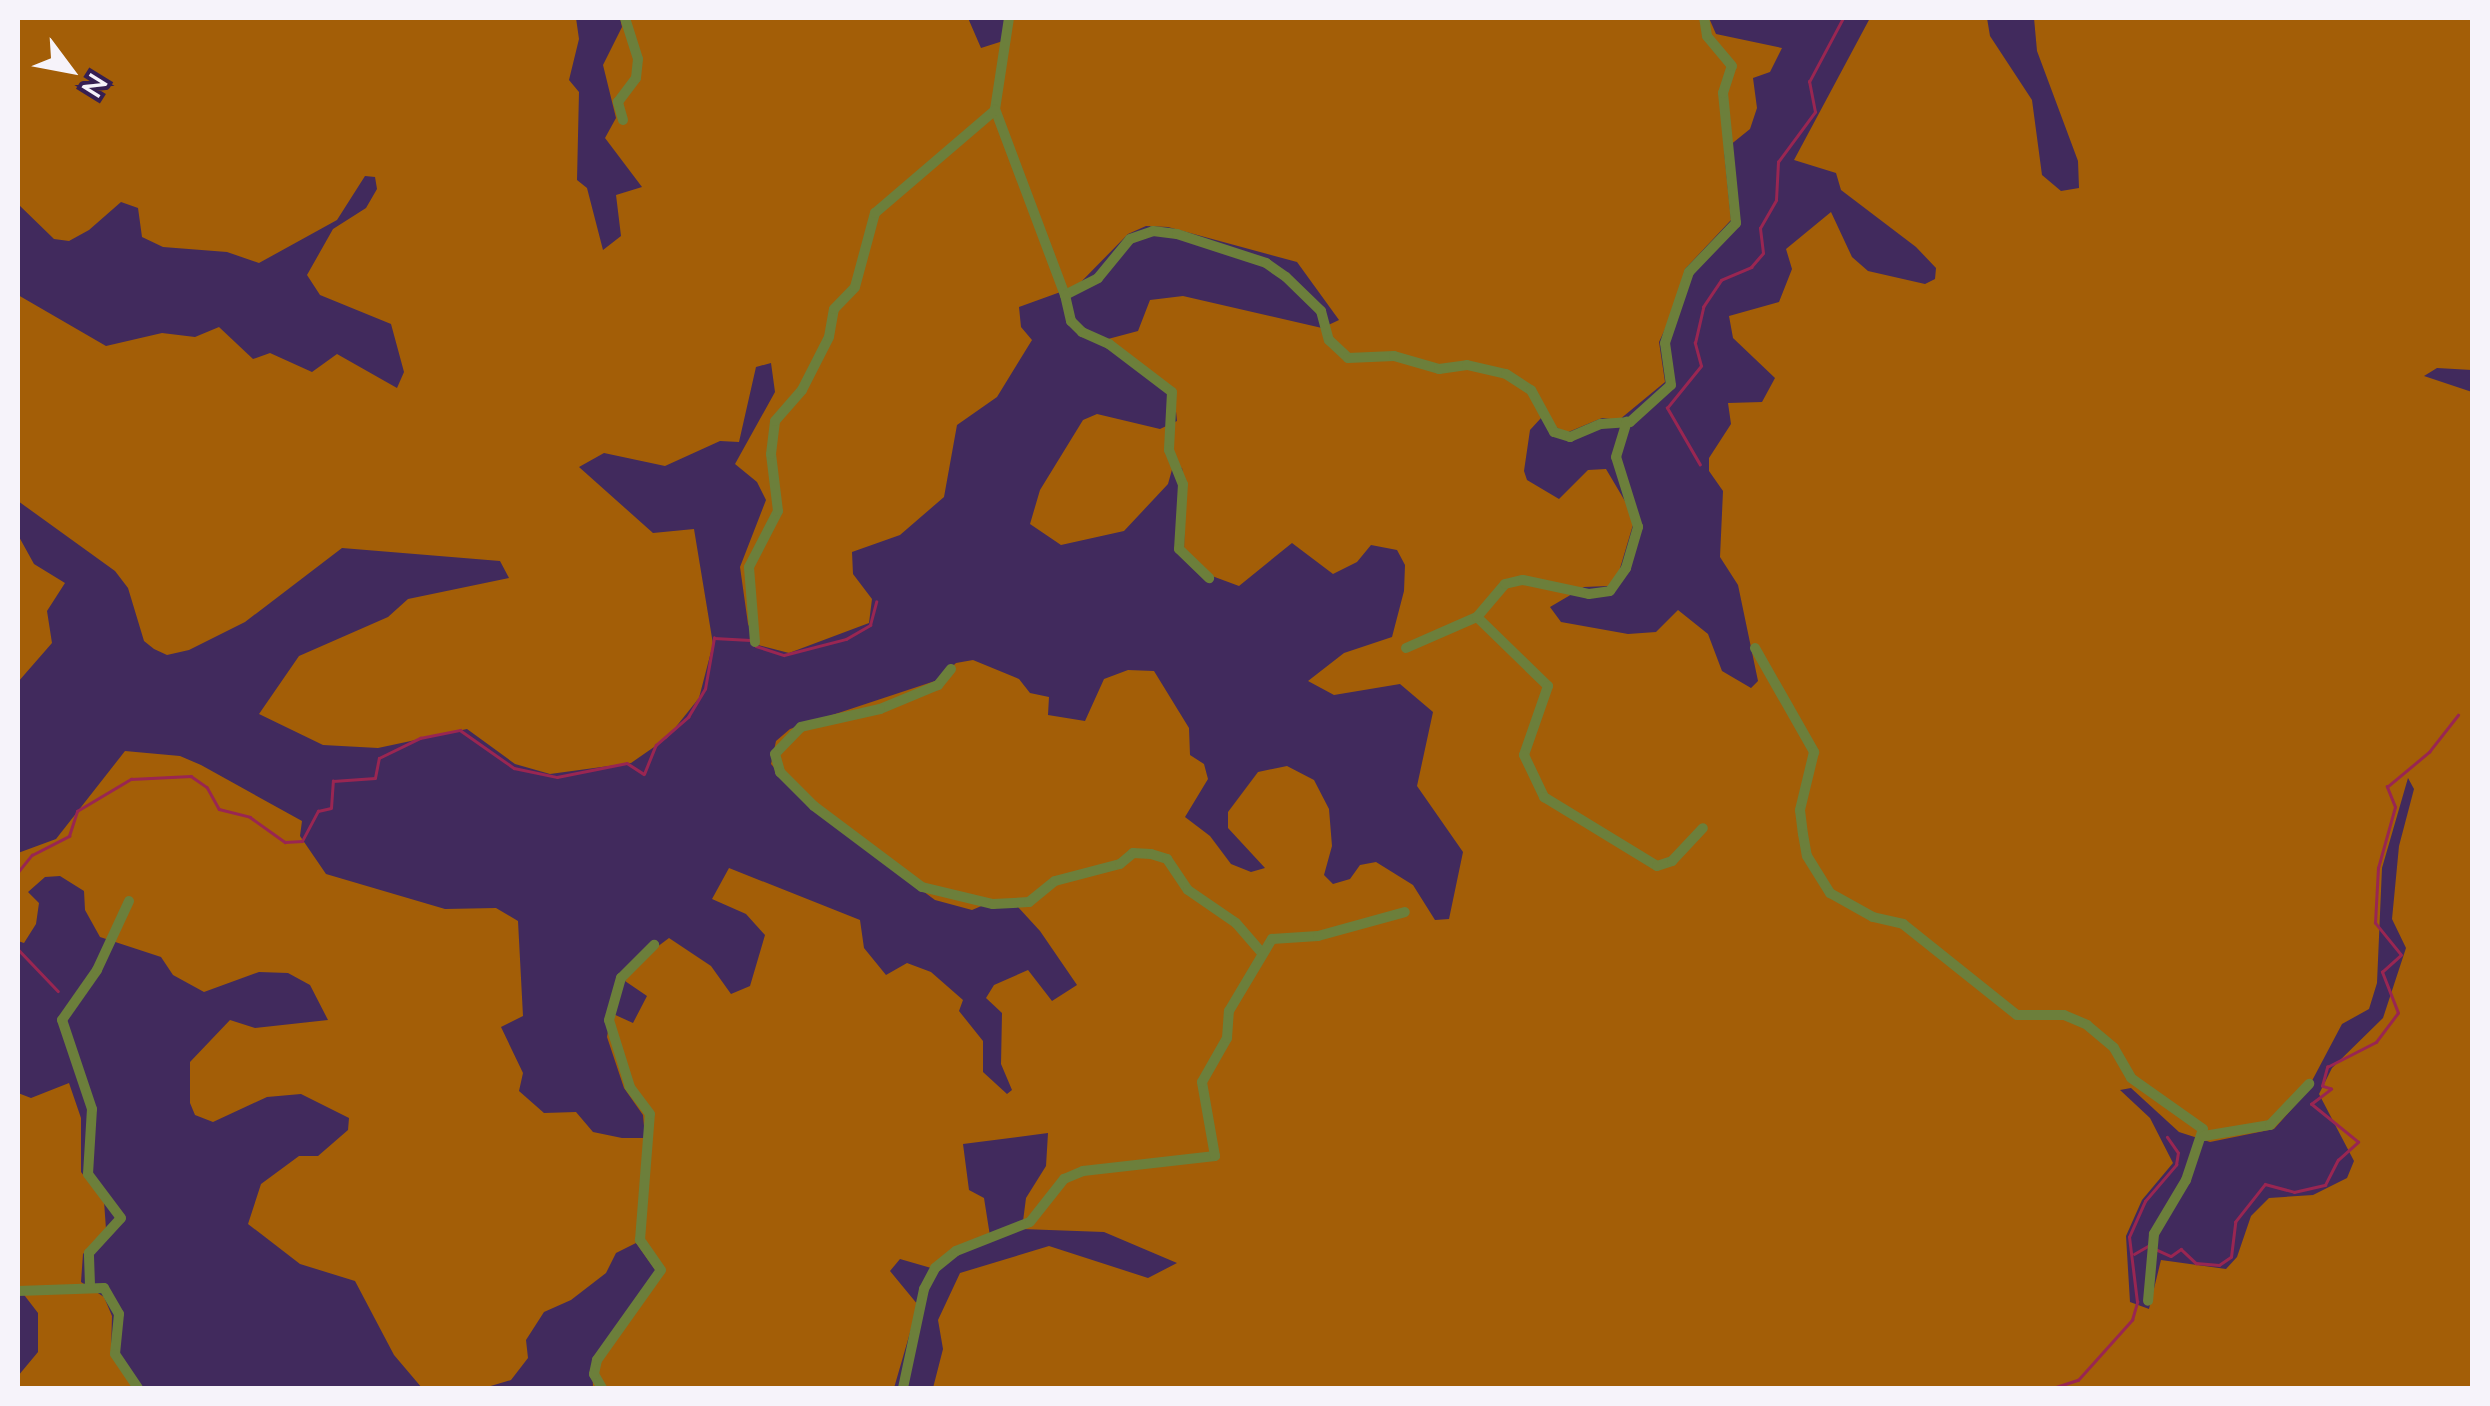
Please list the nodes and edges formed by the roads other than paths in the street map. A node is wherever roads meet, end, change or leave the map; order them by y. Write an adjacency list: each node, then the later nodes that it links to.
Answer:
1 (625, 18): 5 (street)
2 (1009, 18): 4 (street)
3 (1704, 18): 7 (street)
4 (995, 110): 6 (street); 10 (street)
5 (622, 120)
6 (1065, 296): 7 (street); 8 (street)
7 (1627, 422): 9 (street)
8 (1210, 578)
9 (1477, 617): 11 (street); 14 (street)
10 (755, 642)
11 (1406, 648)
12 (1756, 648): 20 (street)
13 (951, 669): 18 (street)
14 (1704, 828)
15 (129, 901): 21 (street)
16 (1406, 912): 18 (street)
17 (654, 945): 25 (street)
18 (1260, 951): 26 (street)
19 (2309, 1084): 20 (street)
20 (2204, 1136): 23 (street)
21 (90, 1286): 22 (street); 24 (street)
22 (18, 1291)
23 (2148, 1302)
24 (138, 1388)
25 (602, 1388)
26 (903, 1388)

